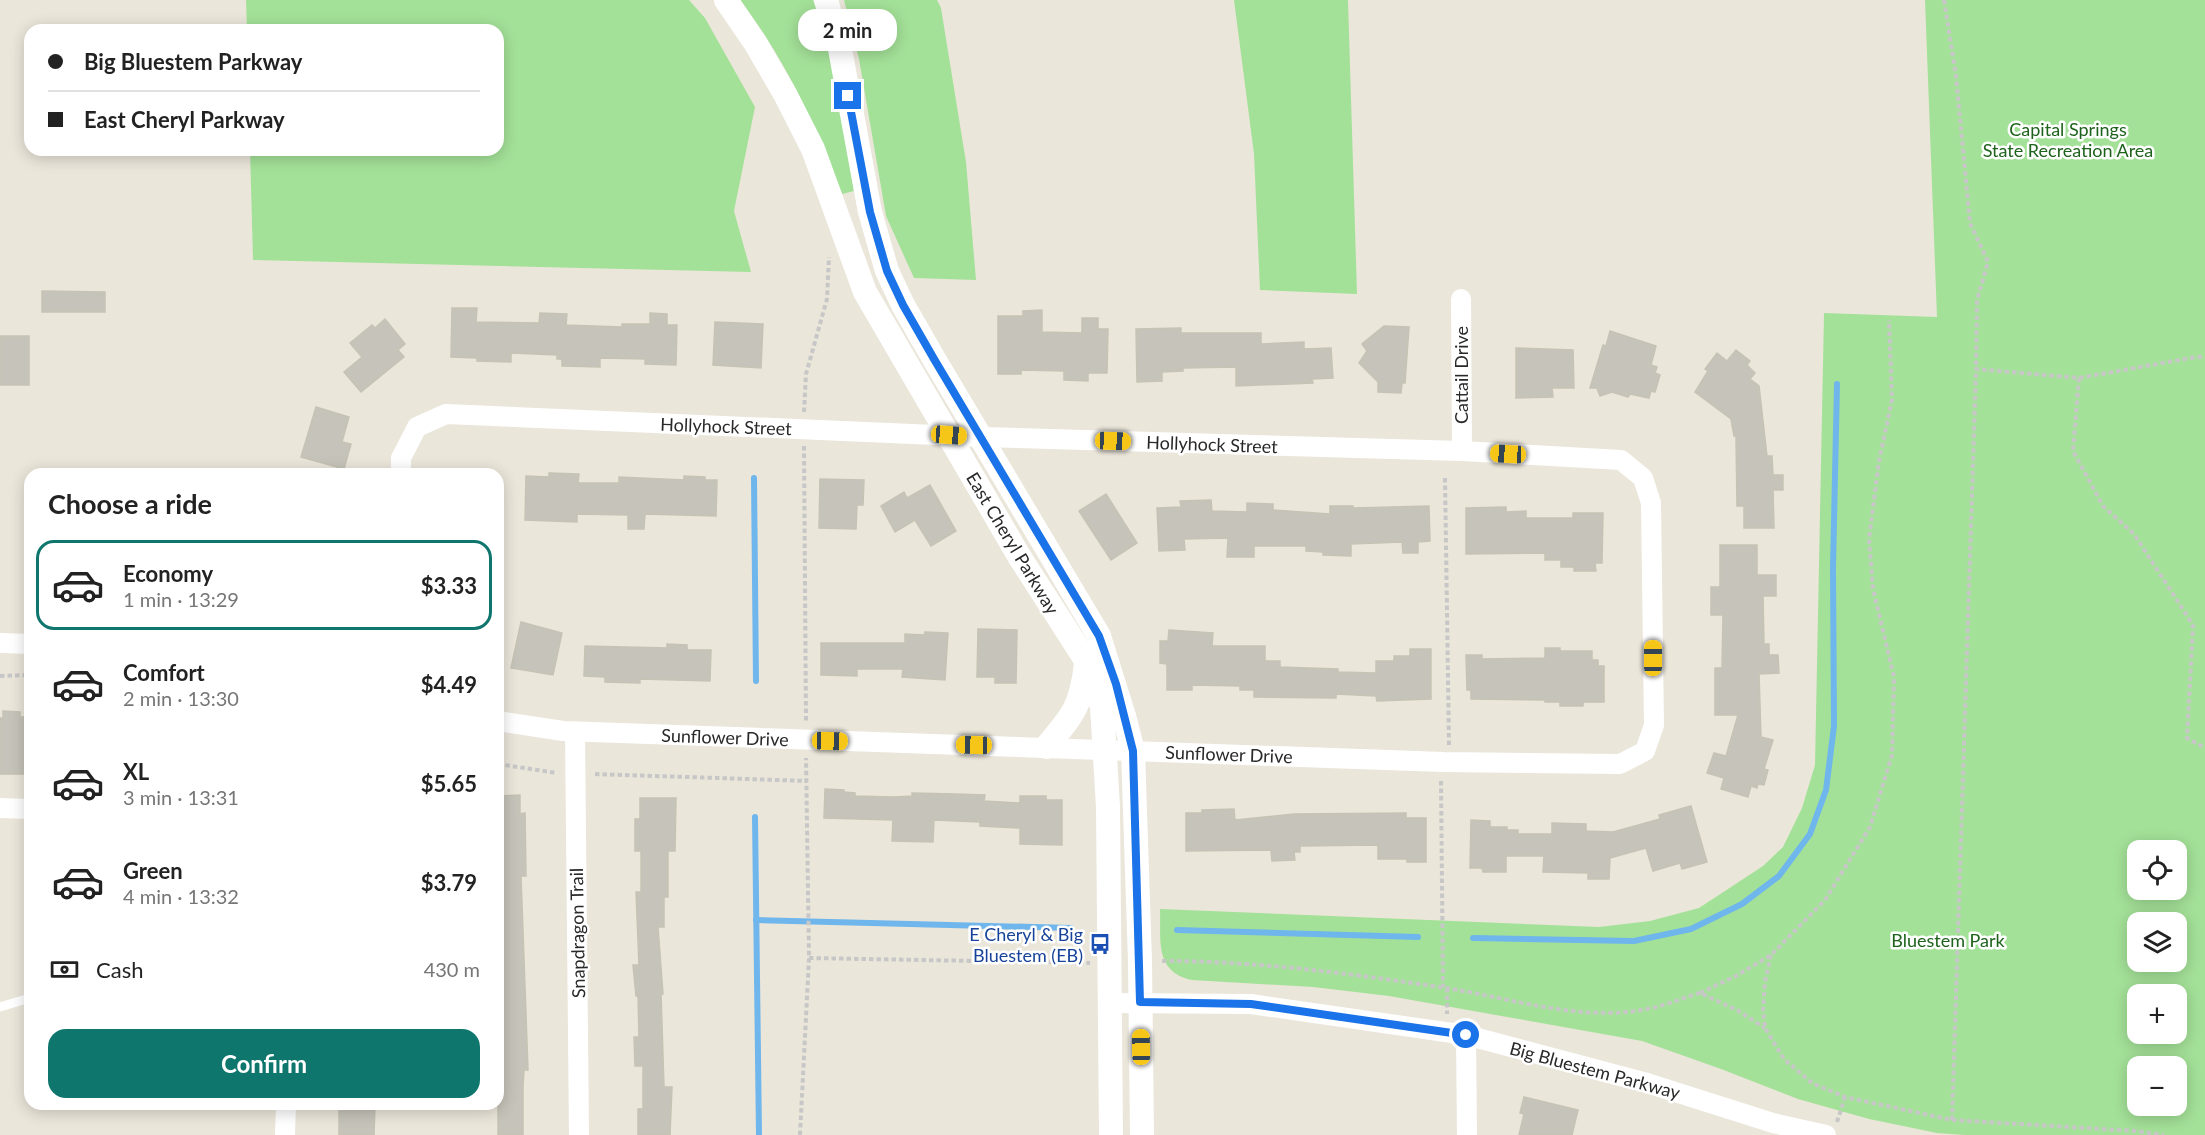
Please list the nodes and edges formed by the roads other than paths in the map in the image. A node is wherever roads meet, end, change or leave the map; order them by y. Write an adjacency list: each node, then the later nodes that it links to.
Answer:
1 (726, 0): 4 (street, East Cheryl Parkway)
2 (826, 0): 5 (street, East Cheryl Parkway)
3 (1461, 299): 6 (street, Cattail Drive)
4 (949, 435): 5 (street, Hollyhock Street); 7 (street, Hollyhock Street); 11 (street, East Cheryl Parkway)
5 (982, 437): 6 (street, Hollyhock Street); 16 (street, East Cheryl Parkway)
6 (1462, 451): 8 (street, Hollyhock Street)
7 (401, 468)
8 (1643, 478): 16 (street, Sunflower Drive)
9 (0, 643): 10 (street)
10 (24, 644)
11 (1087, 662): 14 (street); 15 (street, East Cheryl Parkway)
12 (504, 723): 13 (street, Sunflower Drive)
13 (575, 732): 14 (street, Sunflower Drive); 28 (street, Snapdragon Trail)
14 (1046, 747): 15 (street, Sunflower Drive)
15 (1106, 750): 16 (street, Sunflower Drive); 21 (street, East Cheryl Parkway)
16 (1133, 751): 20 (street, East Cheryl Parkway)
17 (0, 808): 18 (street)
18 (24, 809)
19 (24, 1000): 22 (lane)
20 (1140, 1002): 21 (street, Big Bluestem Parkway); 23 (street, Big Bluestem Parkway); 30 (street, East Cheryl Parkway)
21 (1110, 1003): 29 (street, East Cheryl Parkway)
22 (0, 1007)
23 (1466, 1035): 25 (street, Big Bluestem Parkway); 31 (street)
24 (286, 1110): 27 (street)
25 (1773, 1129): 26 (street, Big Bluestem Parkway)
26 (1831, 1129)
27 (285, 1135)
28 (579, 1135)
29 (1111, 1135)
30 (1142, 1135)
31 (1467, 1135)

